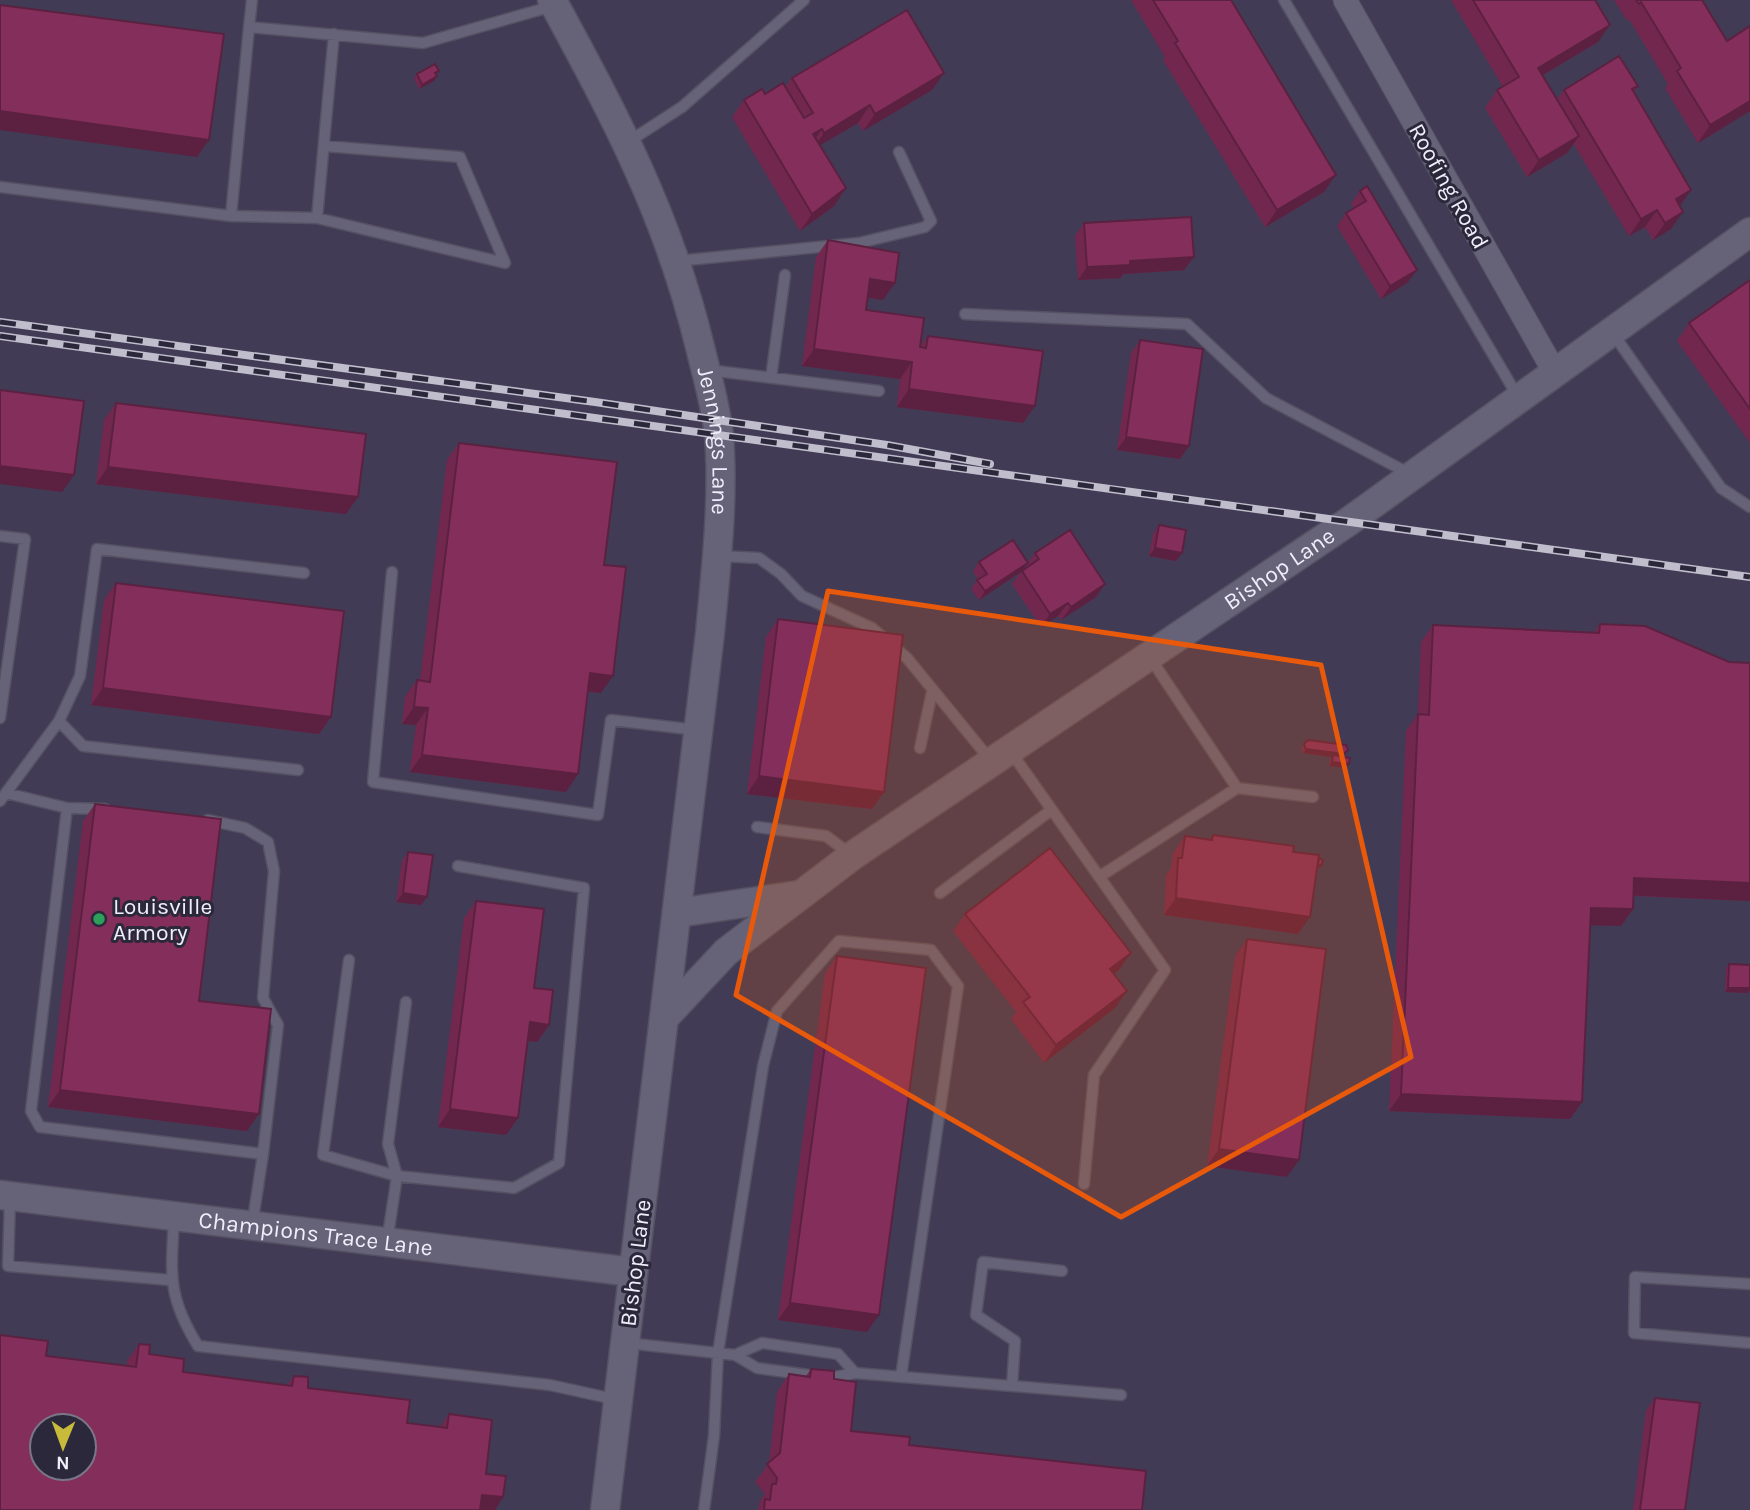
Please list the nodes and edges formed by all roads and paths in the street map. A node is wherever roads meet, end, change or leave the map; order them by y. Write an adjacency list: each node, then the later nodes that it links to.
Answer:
1 (252, 0): 6 (lane)
2 (804, 0): 8 (lane)
3 (1284, 0): 23 (lane)
4 (1345, 0): 20 (street, Roofing Road)
5 (554, 3): 7 (lane); 8 (street, Jennings Lane)
6 (249, 27): 7 (lane); 12 (lane)
7 (334, 34): 9 (lane)
8 (628, 142): 15 (street, Jennings Lane)
9 (324, 146): 13 (lane); 13 (lane)
10 (900, 152): 15 (lane)
11 (0, 187): 12 (lane)
12 (231, 216): 13 (lane)
13 (317, 218)
14 (1750, 232): 18 (street, Bishop Lane)
15 (677, 261): 19 (street, Jennings Lane)
16 (785, 275): 21 (lane)
17 (965, 314): 24 (lane)
18 (1611, 331): 20 (street, Bishop Lane); 25 (lane)
19 (706, 370): 21 (lane); 27 (street, Jennings Lane)
20 (1554, 371): 23 (street, Bishop Lane)
21 (771, 377): 22 (lane)
22 (879, 391)
23 (1518, 397): 24 (street, Bishop Lane)
24 (1412, 475): 30 (street, Bishop Lane)
25 (1750, 508)
26 (0, 536): 32 (lane)
27 (716, 555): 31 (lane); 34 (street, Jennings Lane)
28 (393, 572): 34 (lane)
29 (304, 573): 33 (lane)
30 (1149, 656): 36 (street, Bishop Lane); 38 (lane)
31 (932, 692): 35 (lane); 36 (lane)
32 (0, 718)
33 (59, 722): 37 (lane); 39 (lane)
34 (699, 731): 51 (street, Jennings Lane)
35 (920, 748)
36 (1000, 756): 43 (lane); 46 (street, Bishop Lane)
37 (298, 771)
38 (1237, 788): 40 (lane); 48 (lane)
39 (3, 797): 41 (lane)
40 (1313, 797)
41 (67, 808): 42 (lane); 55 (lane)
42 (117, 810)
43 (1050, 811): 48 (lane); 49 (lane)
44 (200, 820): 55 (lane)
45 (757, 827): 46 (lane)
46 (852, 856): 50 (street, Bishop Lane)
47 (458, 866): 56 (lane)
48 (1099, 877): 57 (lane)
49 (940, 893)
50 (803, 894): 51 (street, Bishop Lane); 54 (street, Bishop Lane)
51 (677, 913): 54 (street, Bishop Lane)
52 (349, 960): 56 (lane)
53 (406, 1002): 56 (lane)
54 (666, 1016): 64 (street, Bishop Lane)
55 (263, 1154): 60 (lane)
56 (397, 1176): 61 (lane)
57 (1084, 1184)
58 (5, 1195): 59 (street, Champions Trace Lane); 62 (lane)
59 (175, 1216): 60 (street, Champions Trace Lane); 65 (lane)
60 (252, 1226): 61 (street, Champions Trace Lane)
61 (387, 1242): 64 (street, Champions Trace Lane)
62 (4, 1266): 65 (lane)
63 (1062, 1271): 73 (lane)
64 (633, 1272): 67 (street, Bishop Lane)
65 (170, 1280): 75 (lane)
66 (1750, 1284): 68 (lane)
67 (625, 1342): 69 (lane); 75 (street, Bishop Lane)
68 (1750, 1343)
69 (718, 1353): 70 (lane); 72 (lane); 77 (lane)
70 (735, 1354): 71 (lane); 71 (lane)
71 (855, 1373): 72 (lane)
72 (901, 1377): 73 (lane)
73 (1012, 1386): 74 (lane)
74 (1121, 1395)
75 (618, 1400): 76 (street, Bishop Lane)
76 (605, 1510)
77 (704, 1510)

